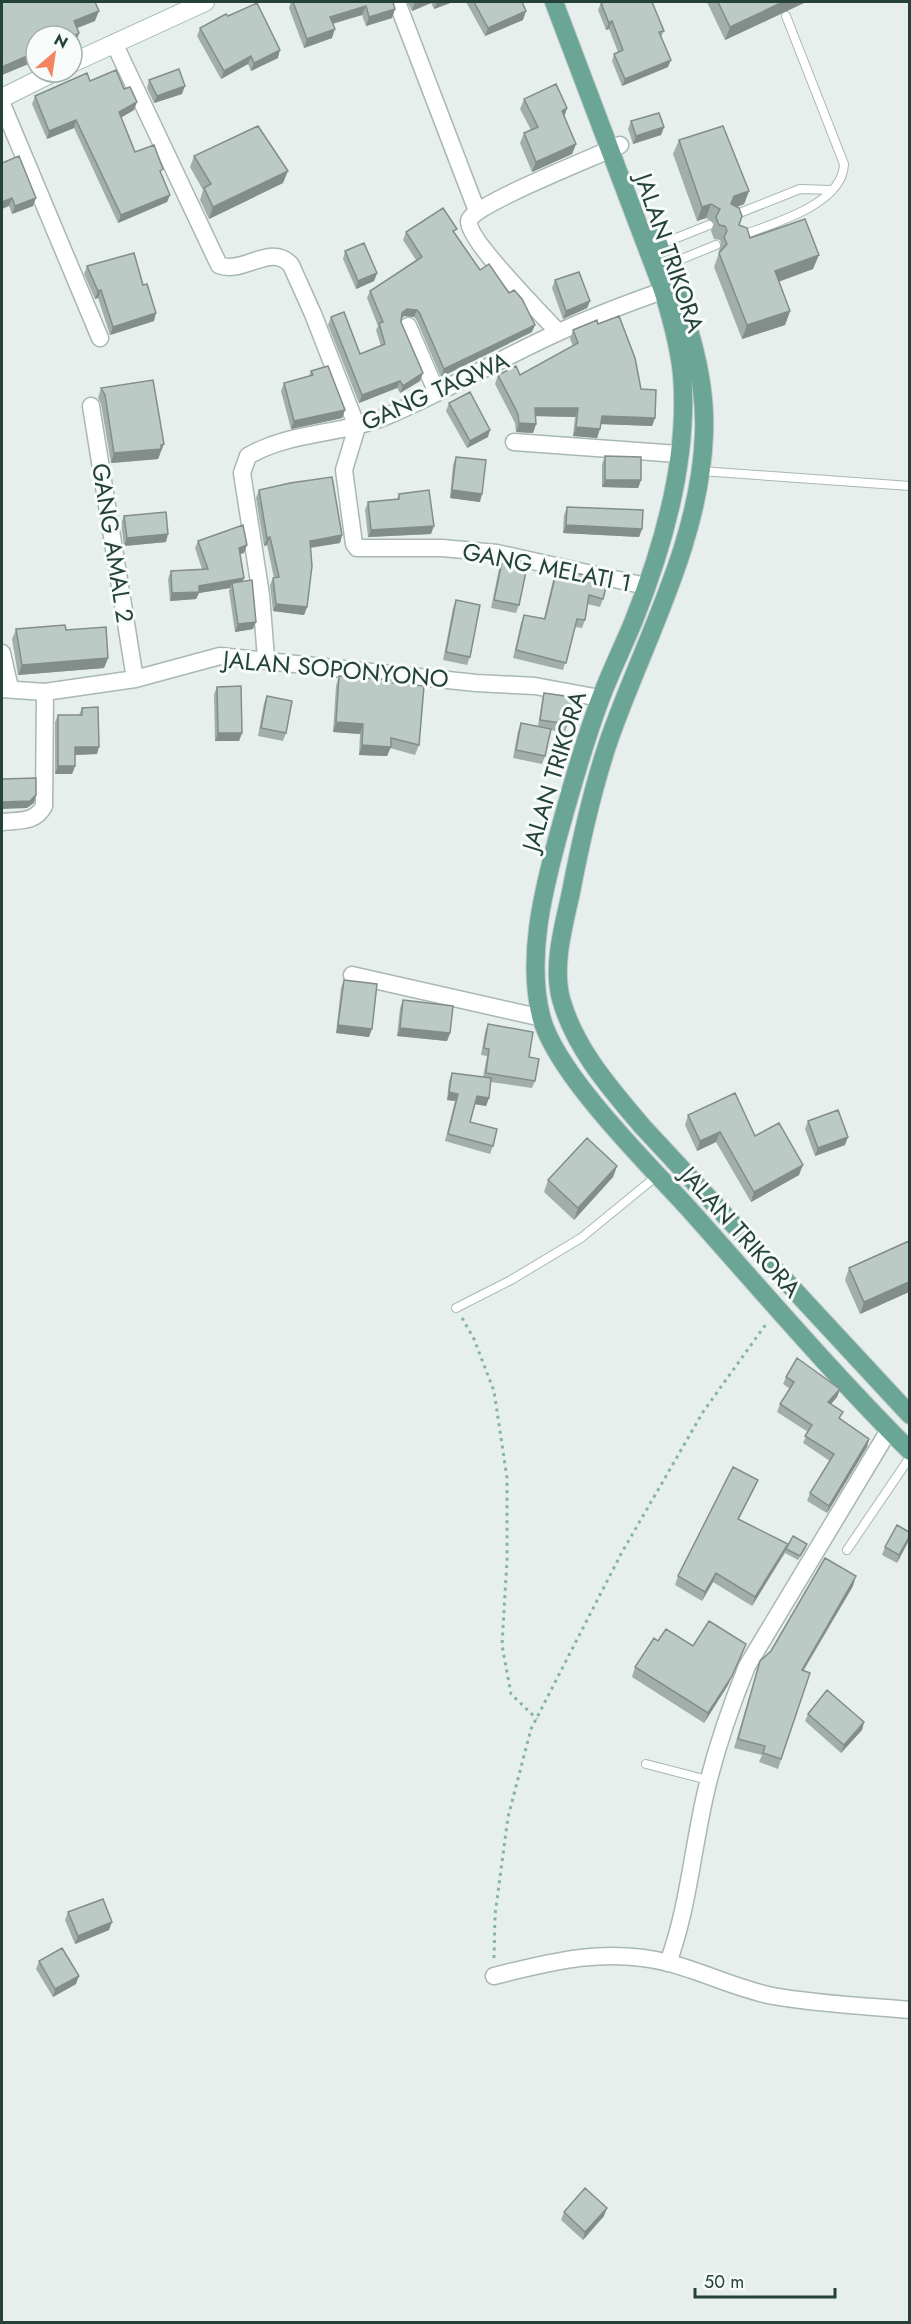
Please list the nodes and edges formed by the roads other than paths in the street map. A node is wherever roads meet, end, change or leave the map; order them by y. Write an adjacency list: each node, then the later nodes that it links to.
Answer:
1 (205, 2): 6 (street)
2 (397, 2): 13 (street)
3 (554, 2): 11 (main road, JALAN TRIKORA)
4 (564, 2): 11 (main road, JALAN TRIKORA)
5 (786, 16): 12 (lane)
6 (114, 43): 7 (street); 26 (street)
7 (84, 57)
8 (30, 84): 9 (street)
9 (2, 98)
10 (2, 104): 23 (street)
11 (614, 148): 13 (street); 18 (main road, JALAN TRIKORA)
12 (831, 190): 14 (lane); 16 (lane)
13 (477, 211): 22 (street)
14 (732, 216)
15 (709, 225): 18 (lane)
16 (740, 236)
17 (716, 245): 19 (lane)
18 (653, 247): 19 (main road, JALAN TRIKORA)
19 (661, 267): 20 (main road, JALAN TRIKORA)
20 (668, 289): 22 (street, GANG TAQWA); 28 (main road, JALAN TRIKORA); 29 (main road, JALAN TRIKORA)
21 (408, 326): 24 (street)
22 (558, 332): 24 (street, GANG TAQWA)
23 (100, 339)
24 (437, 393): 26 (street, GANG TAQWA)
25 (91, 406): 34 (street, GANG AMAL 2)
26 (357, 428): 31 (street, GANG MELATI 1); 33 (street, GANG TAQWA)
27 (514, 442): 28 (street)
28 (678, 454): 31 (main road, JALAN TRIKORA)
29 (701, 471): 30 (lane); 42 (main road, JALAN TRIKORA)
30 (909, 486)
31 (646, 586): 37 (main road, JALAN TRIKORA)
32 (2, 654): 35 (street)
33 (266, 658): 34 (street, JALAN SOPONYONO); 37 (street, JALAN SOPONYONO)
34 (135, 679): 36 (street, JALAN SOPONYONO)
35 (6, 689): 36 (street, JALAN SOPONYONO)
36 (45, 692): 38 (street)
37 (600, 698): 40 (main road, JALAN TRIKORA)
38 (2, 822)
39 (352, 975): 40 (street)
40 (542, 1018): 41 (main road, JALAN TRIKORA)
41 (658, 1175): 43 (main road, JALAN TRIKORA); 44 (lane)
42 (730, 1220): 43 (main road); 45 (main road, JALAN TRIKORA)
43 (711, 1234): 46 (main road, JALAN TRIKORA)
44 (456, 1308)
45 (909, 1415)
46 (889, 1430): 47 (main road, JALAN TRIKORA); 51 (street)
47 (909, 1451)
48 (909, 1457): 49 (lane)
49 (846, 1550)
50 (646, 1764): 51 (lane)
51 (708, 1780): 52 (street)
52 (668, 1963): 53 (street); 54 (street)
53 (494, 1976)
54 (909, 2010)

